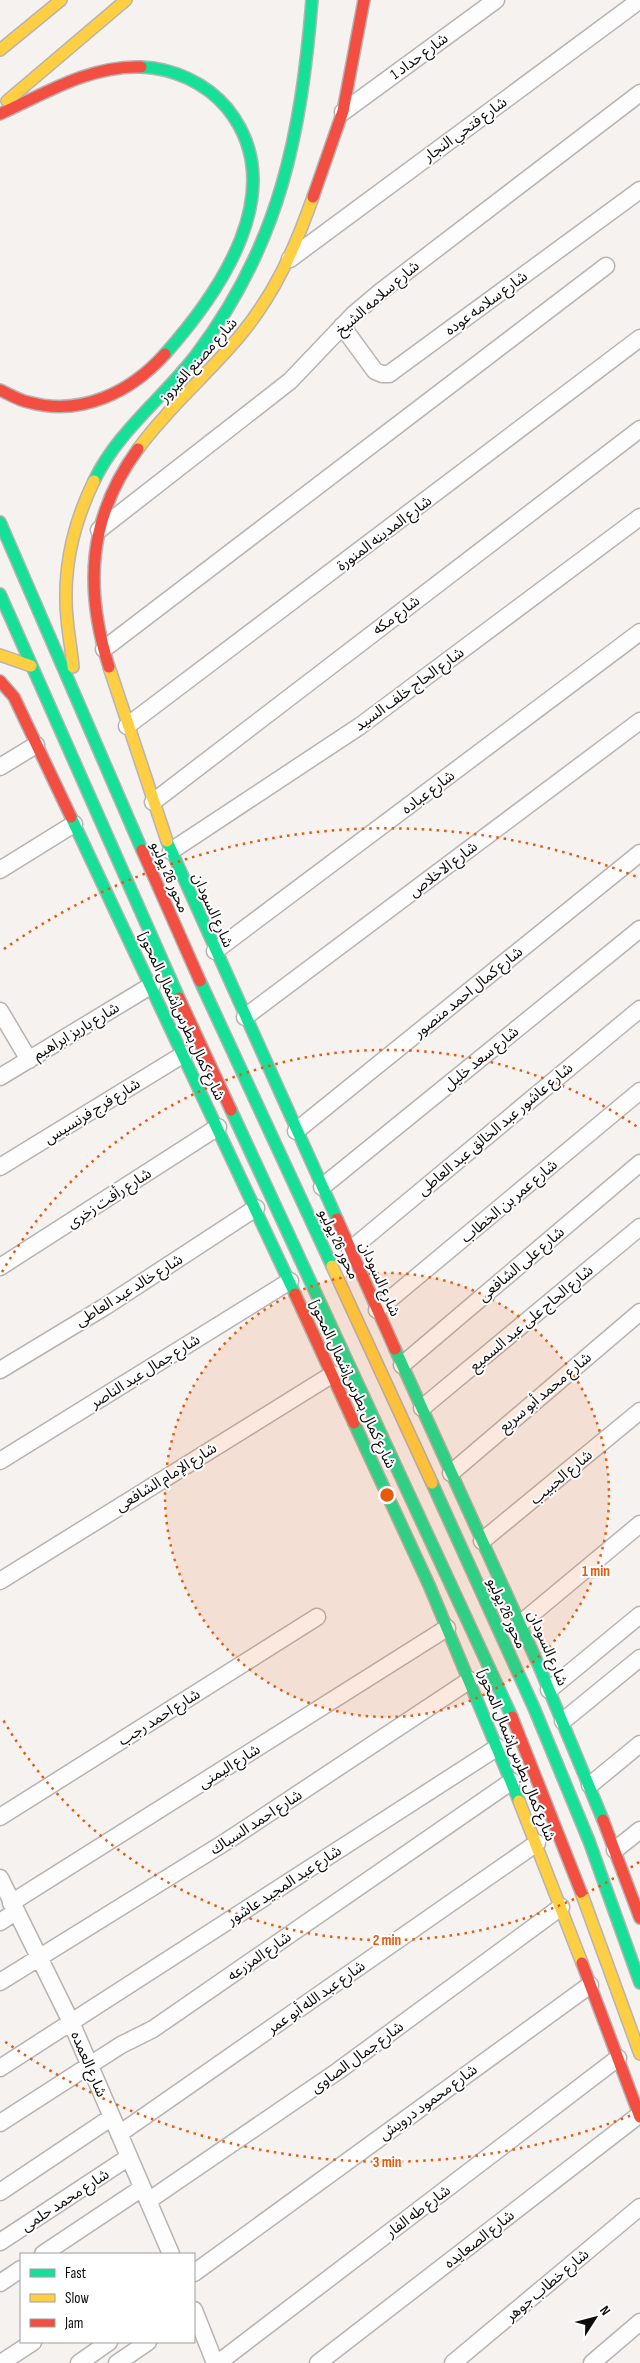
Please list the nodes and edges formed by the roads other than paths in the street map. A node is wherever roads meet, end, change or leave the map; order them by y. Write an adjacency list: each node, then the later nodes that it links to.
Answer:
1 (61, 0): 7 (main road)
2 (126, 0): 9 (main road)
3 (312, 0): 28 (main road)
4 (364, 0): 10 (main road, شارع مصنع الفيروز)
5 (640, 0): 13 (street, شارع فتحي النجار)
6 (486, 3): 10 (street, شارع حداد 1)
7 (0, 50)
8 (640, 93): 15 (street, شارع سلامه الشيخ)
9 (0, 107)
10 (342, 112): 13 (main road, شارع مصنع الفيروز)
11 (0, 114): 17 (main road)
12 (640, 190): 15 (street, شارع سلامه عوده)
13 (290, 258): 21 (main road, شارع مصنع الفيروز)
14 (606, 266): 24 (street)
15 (342, 326): 21 (street, شارع سلامه الشيخ)
16 (640, 338): 31 (street, شارع المدينه المنورة)
17 (0, 390)
18 (640, 429): 34 (street, شارع مكه)
19 (640, 517): 36 (street, شارع الحاج خلف السيد)
20 (0, 522): 28 (main road, محور 26 يوليو)
21 (99, 530): 24 (main road, شارع مصنع الفيروز)
22 (0, 594): 26 (main road)
23 (640, 632): 40 (street, شارع عباده)
24 (104, 649): 31 (main road, شارع السودان)
25 (0, 655): 26 (main road)
26 (31, 666): 97 (main road)
27 (0, 681): 29 (main road, شارع كمال بطرس[شمال المحور])
28 (74, 694): 94 (main road, محور 26 يوليو)
29 (7, 701): 32 (main road, شارع كمال بطرس[شمال المحور])
30 (640, 721): 44 (street, شارع الاخلاص)
31 (128, 726): 34 (main road, شارع السودان)
32 (36, 745): 33 (street); 35 (main road, شارع كمال بطرس[شمال المحور])
33 (0, 767)
34 (153, 802): 36 (main road, شارع السودان)
35 (74, 824): 38 (street); 41 (main road, شارع كمال بطرس[شمال المحور])
36 (171, 851): 40 (main road, شارع السودان)
37 (640, 853): 50 (street, شارع كمال احمد منصور)
38 (0, 870)
39 (640, 929): 53 (street, شارع سعد خليل)
40 (215, 952): 44 (main road, شارع السودان)
41 (152, 985): 45 (main road, شارع كمال بطرس[شمال المحور]); 46 (street, شارع باريز ابراهيم)
42 (640, 1009): 56 (street, شارع عاشور عبد الخالق عبد العاطى)
43 (0, 1012): 46 (street)
44 (245, 1018): 50 (main road, شارع السودان)
45 (184, 1054): 49 (main road, شارع كمال بطرس[شمال المحور]); 52 (street, شارع فرج فرنسيس)
46 (29, 1060): 47 (street, شارع باريز ابراهيم)
47 (0, 1077)
48 (640, 1091): 59 (street, شارع عمر بن الخطاب)
49 (218, 1127): 54 (main road, شارع كمال بطرس[شمال المحور]); 57 (street, شارع رأفت زخرى)
50 (296, 1131): 53 (main road, شارع السودان)
51 (640, 1163): 61 (street, شارع على الشافعى)
52 (0, 1167)
53 (322, 1186): 56 (main road, شارع السودان)
54 (256, 1208): 58 (main road, شارع كمال بطرس[شمال المحور]); 62 (street, شارع خالد عبد العاطى)
55 (640, 1227): 64 (street, شارع الحاج على عبد السميع)
56 (350, 1250): 59 (main road, شارع السودان)
57 (0, 1267)
58 (290, 1281): 63 (main road, شارع كمال بطرس[شمال المحور]); 66 (street, شارع جمال عبد الناصر)
59 (377, 1310): 61 (main road, شارع السودان)
60 (640, 1312): 67 (street, شارع محمد أبو سريع)
61 (402, 1365): 64 (main road, شارع السودان)
62 (0, 1370)
63 (333, 1374): 70 (street, شارع الإمام الشافعى); 74 (main road, شارع كمال بطرس[شمال المحور])
64 (422, 1408): 67 (main road, شارع السودان)
65 (640, 1411): 69 (street, شارع الحبيب)
66 (0, 1461)
67 (451, 1473): 69 (main road, شارع السودان)
68 (640, 1524): 73 (street)
69 (482, 1541): 73 (main road, شارع السودان)
70 (0, 1580)
71 (640, 1615): 77 (street)
72 (317, 1618): 83 (street, شارع احمد رجب)
73 (521, 1623): 77 (main road, شارع السودان)
74 (447, 1628): 76 (main road, شارع كمال بطرس[شمال المحور]); 88 (street, شارع اليمنى)
75 (640, 1658): 78 (street)
76 (470, 1680): 80 (main road, شارع كمال بطرس[شمال المحور]); 92 (street, شارع احمد السباك)
77 (549, 1690): 78 (main road, شارع السودان)
78 (563, 1721): 82 (main road, شارع السودان)
79 (640, 1744): 82 (street)
80 (498, 1747): 81 (main road, شارع كمال بطرس[شمال المحور]); 96 (street, شارع عبد المجيد عاشور)
81 (512, 1781): 85 (main road, شارع كمال بطرس[شمال المحور]); 99 (street, شارع المزرعه)
82 (590, 1784): 86 (main road, شارع السودان)
83 (0, 1817)
84 (640, 1830): 86 (street)
85 (537, 1844): 89 (main road, شارع كمال بطرس[شمال المحور]); 104 (street, شارع عبد الله أبو عمر)
86 (615, 1850): 90 (main road, شارع السودان)
87 (0, 1878): 88 (street, شارع العمده)
88 (14, 1908): 91 (street, شارع اليمنى); 92 (street, شارع العمده)
89 (561, 1908): 95 (main road, شارع كمال بطرس[شمال المحور]); 107 (street, شارع جمال الصاوى)
90 (640, 1918)
91 (0, 1922)
92 (38, 1957): 93 (street, شارع احمد السباك); 96 (street, شارع العمده)
93 (0, 1982)
94 (640, 1983)
95 (590, 1984): 98 (main road, شارع كمال بطرس[شمال المحور]); 113 (street, شارع محمود درويش)
96 (71, 2022): 99 (street, شارع العمده); 100 (street, شارع عبد المجيد عاشور)
97 (640, 2054)
98 (618, 2058): 101 (main road, شارع كمال بطرس[شمال المحور]); 120 (street, شارع طه الفار)
99 (89, 2064): 102 (street, شارع العمده); 103 (street, شارع المزرعه)
100 (0, 2068)
101 (640, 2116): 124 (street, شارع الصعايده)
102 (112, 2117): 104 (street, شارع العمده); 106 (street)
103 (0, 2123)
104 (119, 2134): 105 (street, شارع العمده)
105 (129, 2157): 107 (street, شارع العمده); 109 (street, شارع محمد حلمى)
106 (0, 2192)
107 (145, 2194): 110 (street, شارع جمال الصاوى); 111 (street, شارع العمده)
108 (640, 2207): 125 (street, شارع خطاب جوهر)
109 (0, 2242)
110 (45, 2253)
111 (167, 2253)
112 (20, 2270): 114 (street)
113 (195, 2272)
114 (0, 2283)
115 (195, 2313): 120 (street)
116 (640, 2322): 126 (street)
117 (32, 2343): 121 (street)
118 (109, 2343): 122 (street)
119 (147, 2343): 123 (street)
120 (211, 2361)
121 (2, 2363)
122 (79, 2363)
123 (117, 2363)
124 (318, 2363)
125 (453, 2363)
126 (592, 2363)

